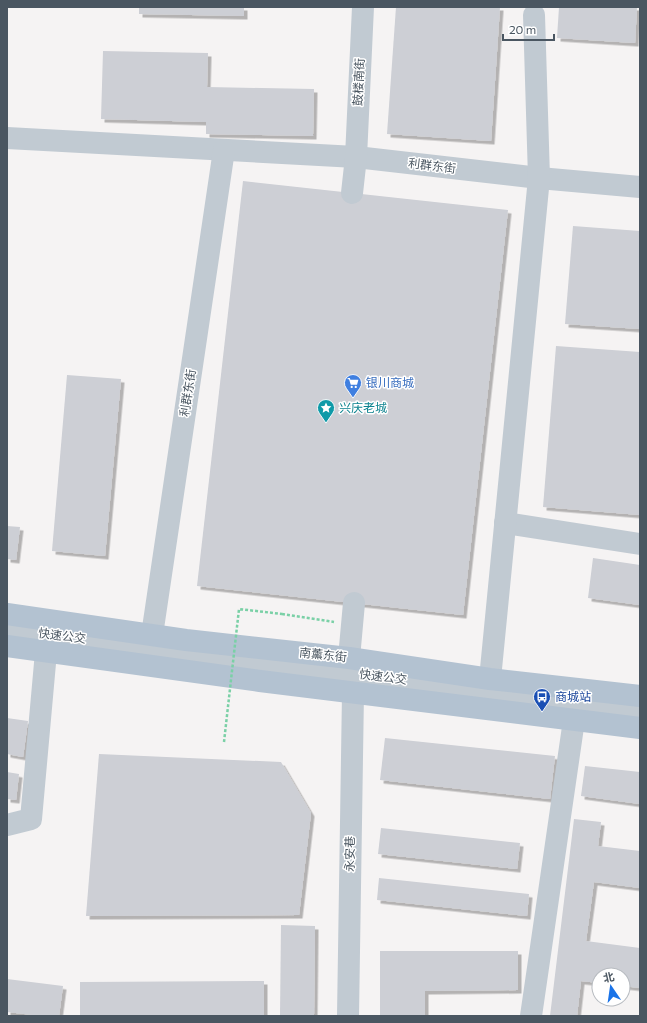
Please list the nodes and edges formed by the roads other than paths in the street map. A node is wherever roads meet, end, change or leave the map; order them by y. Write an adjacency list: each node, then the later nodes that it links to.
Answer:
1 (363, 7): 5 (street, 鼓楼南街)
2 (534, 15): 6 (street)
3 (7, 138): 4 (street, 利群东街)
4 (224, 150): 5 (street, 利群东街); 14 (street, 利群东街)
5 (356, 157): 6 (street, 利群东街); 8 (street, 鼓楼南街)
6 (539, 178): 7 (street, 利群东街); 9 (street)
7 (640, 187)
8 (352, 193)
9 (505, 524): 10 (street); 18 (street)
10 (640, 544)
11 (354, 603): 17 (street)
12 (7, 614): 14 (main road, 南薰东街)
13 (7, 628): 21 (street, 快速公交)
14 (152, 635): 17 (main road, 南薰东街)
15 (7, 646): 16 (main road)
16 (46, 652): 19 (main road); 24 (street)
17 (349, 658): 18 (main road, 南薰东街)
18 (490, 679): 20 (main road, 南薰东街)
19 (352, 693): 22 (main road); 25 (street, 永安巷)
20 (640, 696)
21 (640, 709)
22 (574, 720): 23 (main road); 26 (street)
23 (640, 728)
24 (7, 825)
25 (348, 1016)
26 (531, 1016)

